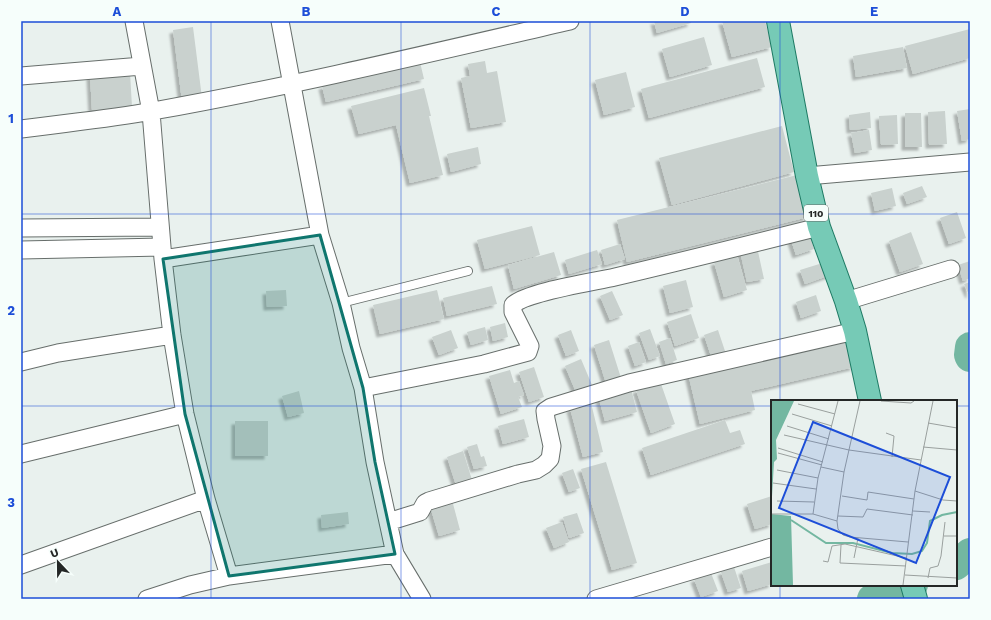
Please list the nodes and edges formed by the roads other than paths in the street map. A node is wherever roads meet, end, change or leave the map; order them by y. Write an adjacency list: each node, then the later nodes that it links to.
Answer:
1 (134, 21): 5 (street)
2 (280, 21): 7 (street)
3 (570, 21): 7 (street)
4 (778, 21): 11 (main road, 110)
5 (142, 66): 6 (street); 8 (street)
6 (21, 76)
7 (292, 84): 8 (street); 15 (street)
8 (151, 112): 9 (street); 12 (street)
9 (21, 130)
10 (970, 162): 11 (street)
11 (807, 176): 13 (main road, 110)
12 (160, 227): 14 (street); 17 (street)
13 (819, 227): 20 (main road, 110); 25 (street)
14 (21, 228)
15 (320, 235): 17 (street); 21 (street)
16 (21, 250): 17 (street)
17 (162, 253): 23 (street)
18 (951, 270): 20 (street)
19 (468, 271): 21 (lane)
20 (846, 301): 22 (main road, 110)
21 (341, 303): 25 (street)
22 (855, 331): 26 (main road, 110); 30 (street)
23 (172, 335): 24 (street); 27 (street)
24 (21, 362)
25 (363, 388): 30 (street)
26 (870, 400)
27 (185, 414): 28 (street); 29 (street)
28 (21, 454)
29 (206, 499): 33 (street); 34 (street)
30 (388, 522): 32 (street)
31 (771, 547): 38 (street)
32 (395, 554): 34 (street); 37 (street)
33 (21, 565)
34 (229, 576): 36 (street)
35 (912, 586): 39 (main road)
36 (147, 599)
37 (422, 599)
38 (596, 599)
39 (916, 599)

